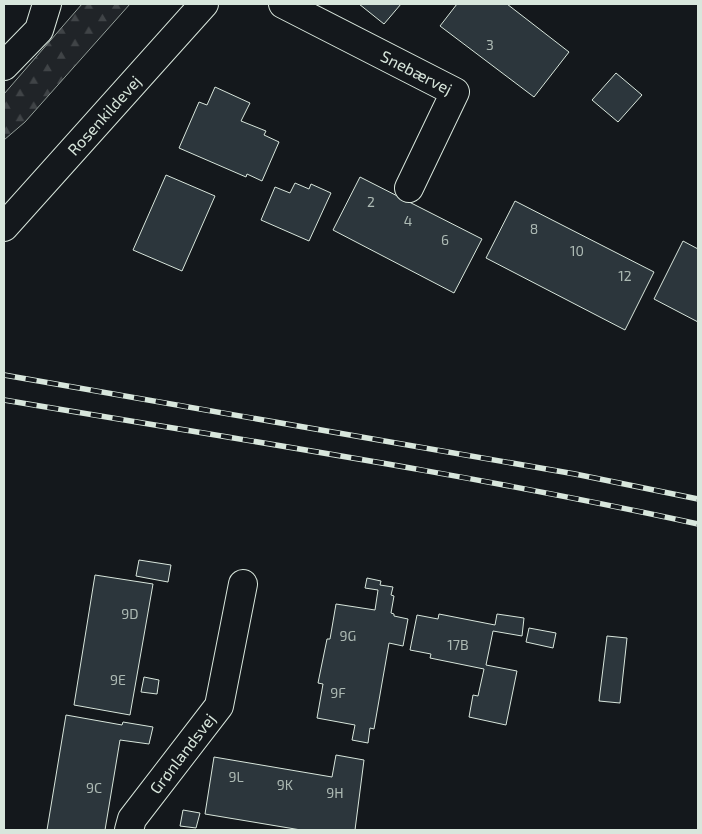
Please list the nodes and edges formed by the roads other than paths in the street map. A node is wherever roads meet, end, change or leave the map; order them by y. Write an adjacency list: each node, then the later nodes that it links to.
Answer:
1 (47, 4): 4 (street)
2 (204, 4): 6 (street, Rosenkildevej)
3 (283, 4): 5 (street, Snebærvej)
4 (4, 66)
5 (410, 188)
6 (4, 227)
7 (243, 584): 8 (street, Grønlandsvej)
8 (129, 830)

